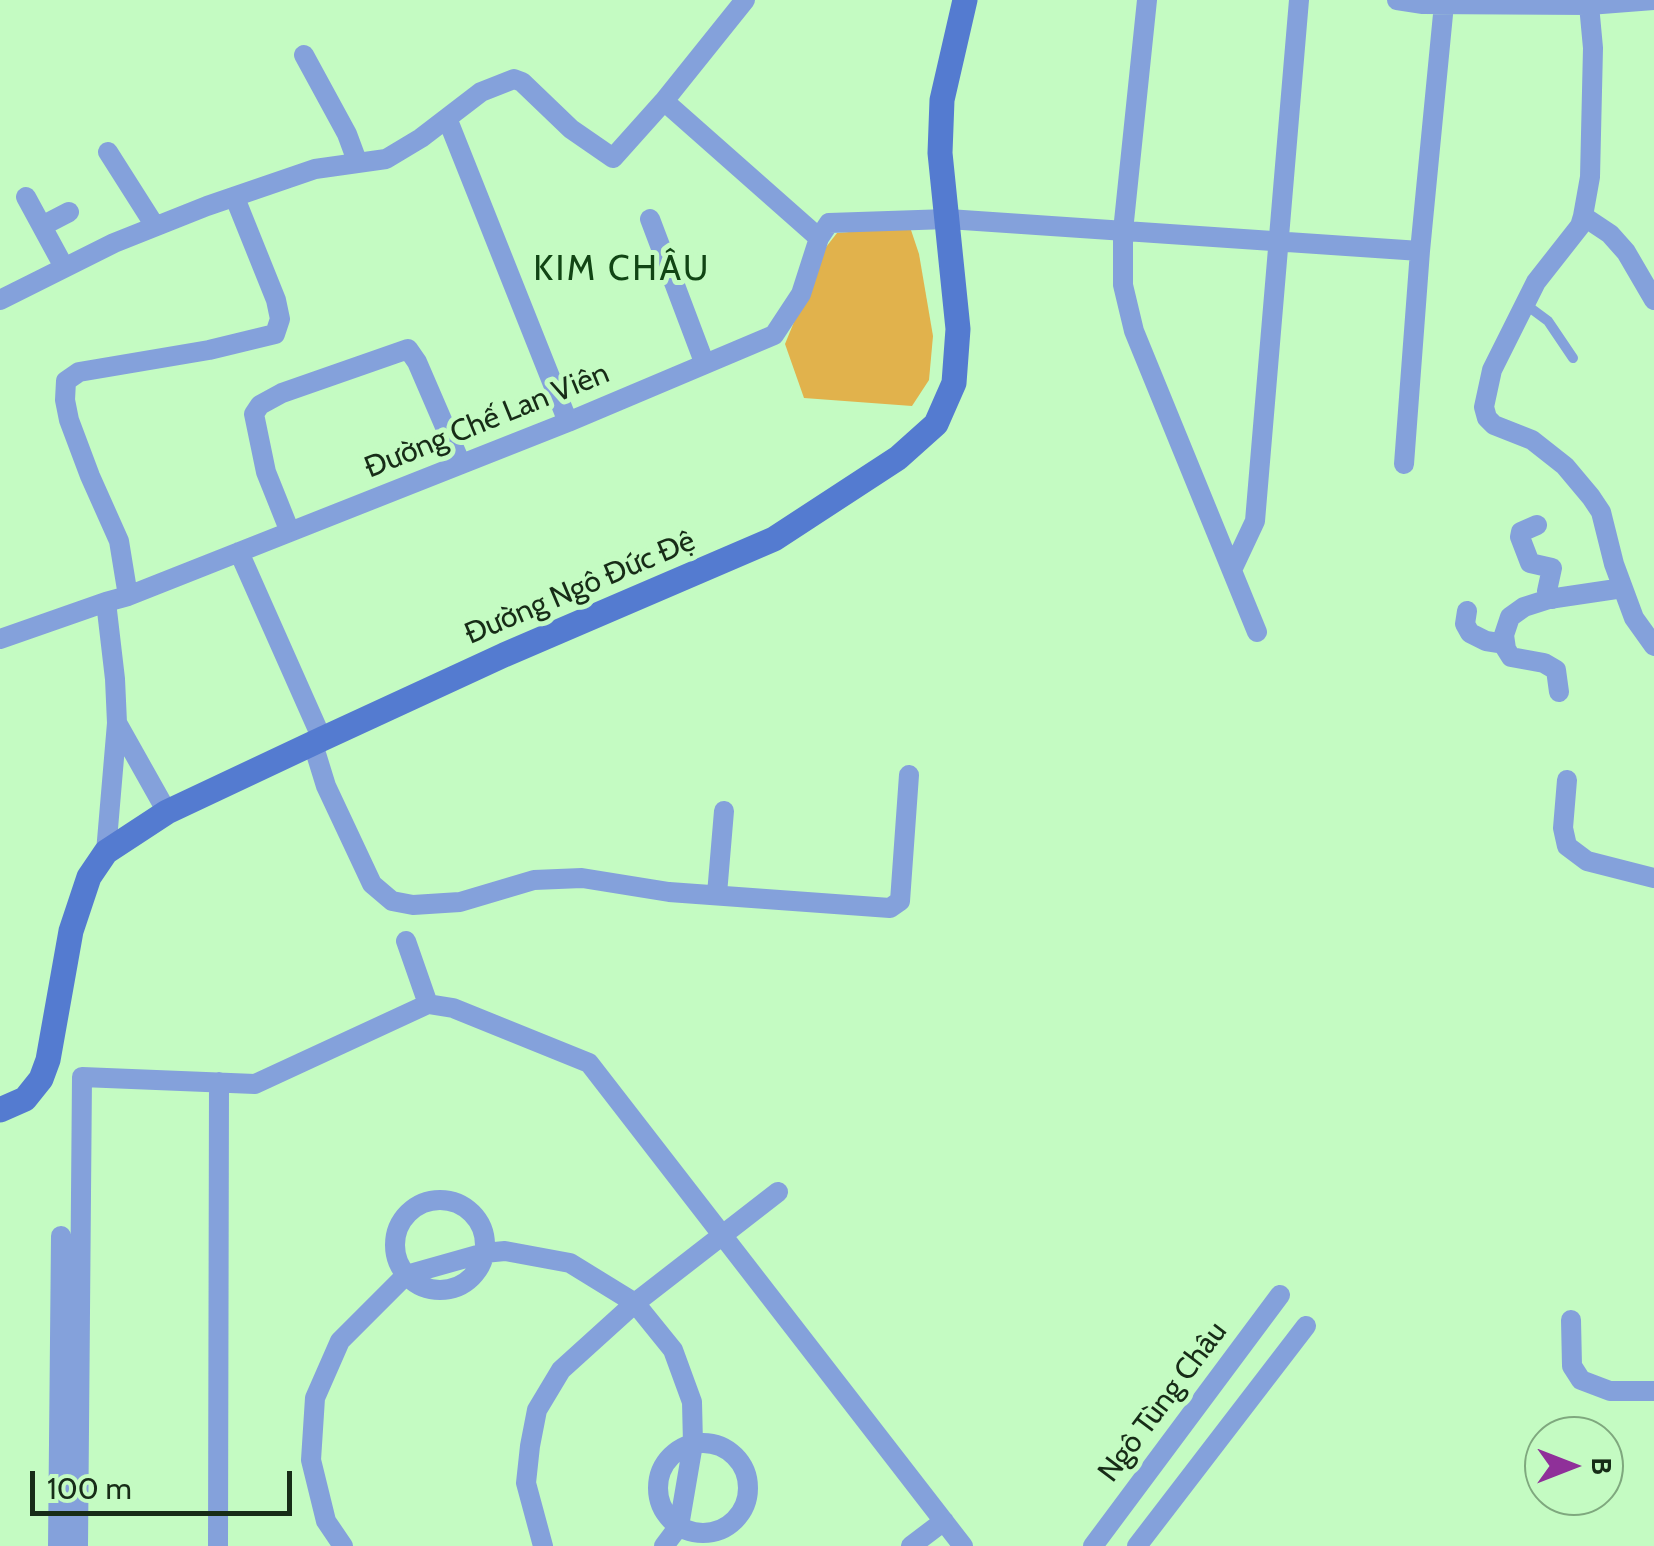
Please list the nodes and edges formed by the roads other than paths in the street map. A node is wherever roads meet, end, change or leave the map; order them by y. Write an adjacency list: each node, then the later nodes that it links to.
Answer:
1 (745, 0): 10 (street)
2 (965, 0): 18 (main road, Đường Ngô Đức Đệ)
3 (1147, 0): 22 (street)
4 (1299, 0): 24 (street)
5 (1397, 0): 7 (street)
6 (1654, 0): 8 (street)
7 (1430, 3): 8 (street); 25 (street)
8 (1589, 5): 17 (street)
9 (304, 55): 13 (street)
10 (664, 102): 11 (street); 23 (street)
11 (447, 118): 13 (street); 32 (street)
12 (108, 152): 21 (street)
13 (358, 161): 15 (street)
14 (26, 197): 20 (street)
15 (234, 198): 21 (street); 40 (street)
16 (69, 212): 20 (street)
17 (1584, 216): 28 (street); 29 (street)
18 (948, 219): 22 (street); 23 (street); 50 (main road, Đường Ngô Đức Đệ)
19 (650, 220): 31 (street)
20 (42, 226): 26 (street)
21 (156, 226): 26 (street)
22 (1123, 231): 24 (street); 38 (street)
23 (819, 238): 31 (street, Đường Chế Lan Viên)
24 (1279, 241): 25 (street); 38 (street)
25 (1420, 250): 34 (street)
26 (64, 267): 27 (street)
27 (0, 300)
28 (1654, 300)
29 (1526, 304): 30 (lane); 39 (street)
30 (1573, 358)
31 (704, 362): 32 (street, Đường Chế Lan Viên)
32 (568, 422): 33 (street, Đường Chế Lan Viên)
33 (461, 464): 36 (street, Đường Chế Lan Viên); 36 (street)
34 (1404, 464)
35 (1537, 525): 41 (street)
36 (290, 532): 37 (street, Đường Chế Lan Viên)
37 (239, 552): 40 (street, Đường Chế Lan Viên); 50 (street)
38 (1232, 570): 44 (street)
39 (1622, 588): 41 (street); 45 (street)
40 (128, 596): 42 (street, Đường Chế Lan Viên)
41 (1552, 599): 47 (street)
42 (106, 602): 46 (street, Đường Chế Lan Viên); 49 (street)
43 (1468, 611): 47 (street)
44 (1257, 632)
45 (1650, 636)
46 (0, 639)
47 (1505, 644): 48 (street)
48 (1559, 692)
49 (117, 723): 54 (street); 55 (street)
50 (317, 742): 54 (main road, Đường Ngô Đức Đệ); 57 (street)
51 (909, 774): 57 (street)
52 (1567, 780): 56 (street)
53 (724, 811): 57 (street)
54 (167, 812): 55 (main road, Đường Ngô Đức Đệ)
55 (106, 852): 61 (main road, Đường Ngô Đức Đệ)
56 (1654, 878)
57 (717, 894)
58 (406, 940): 59 (street)
59 (428, 1004): 60 (street); 63 (street)
60 (219, 1082): 76 (street); 77 (street)
61 (2, 1109)
62 (778, 1192): 63 (street)
63 (722, 1234): 68 (street); 73 (street)
64 (60, 1236): 75 (street)
65 (484, 1252): 66 (street); 66 (street); 68 (street)
66 (406, 1275): 78 (street)
67 (1280, 1294): 83 (street, Ngô Tùng Châu)
68 (634, 1303): 72 (street); 79 (street)
69 (1571, 1320): 71 (street)
70 (1306, 1326): 84 (street)
71 (1654, 1392)
72 (693, 1444): 74 (street); 74 (street)
73 (944, 1521): 81 (street); 82 (street)
74 (679, 1526): 80 (street)
75 (58, 1546)
76 (78, 1546)
77 (218, 1546)
78 (343, 1546)
79 (543, 1546)
80 (664, 1546)
81 (911, 1546)
82 (963, 1546)
83 (1093, 1546)
84 (1136, 1546)

